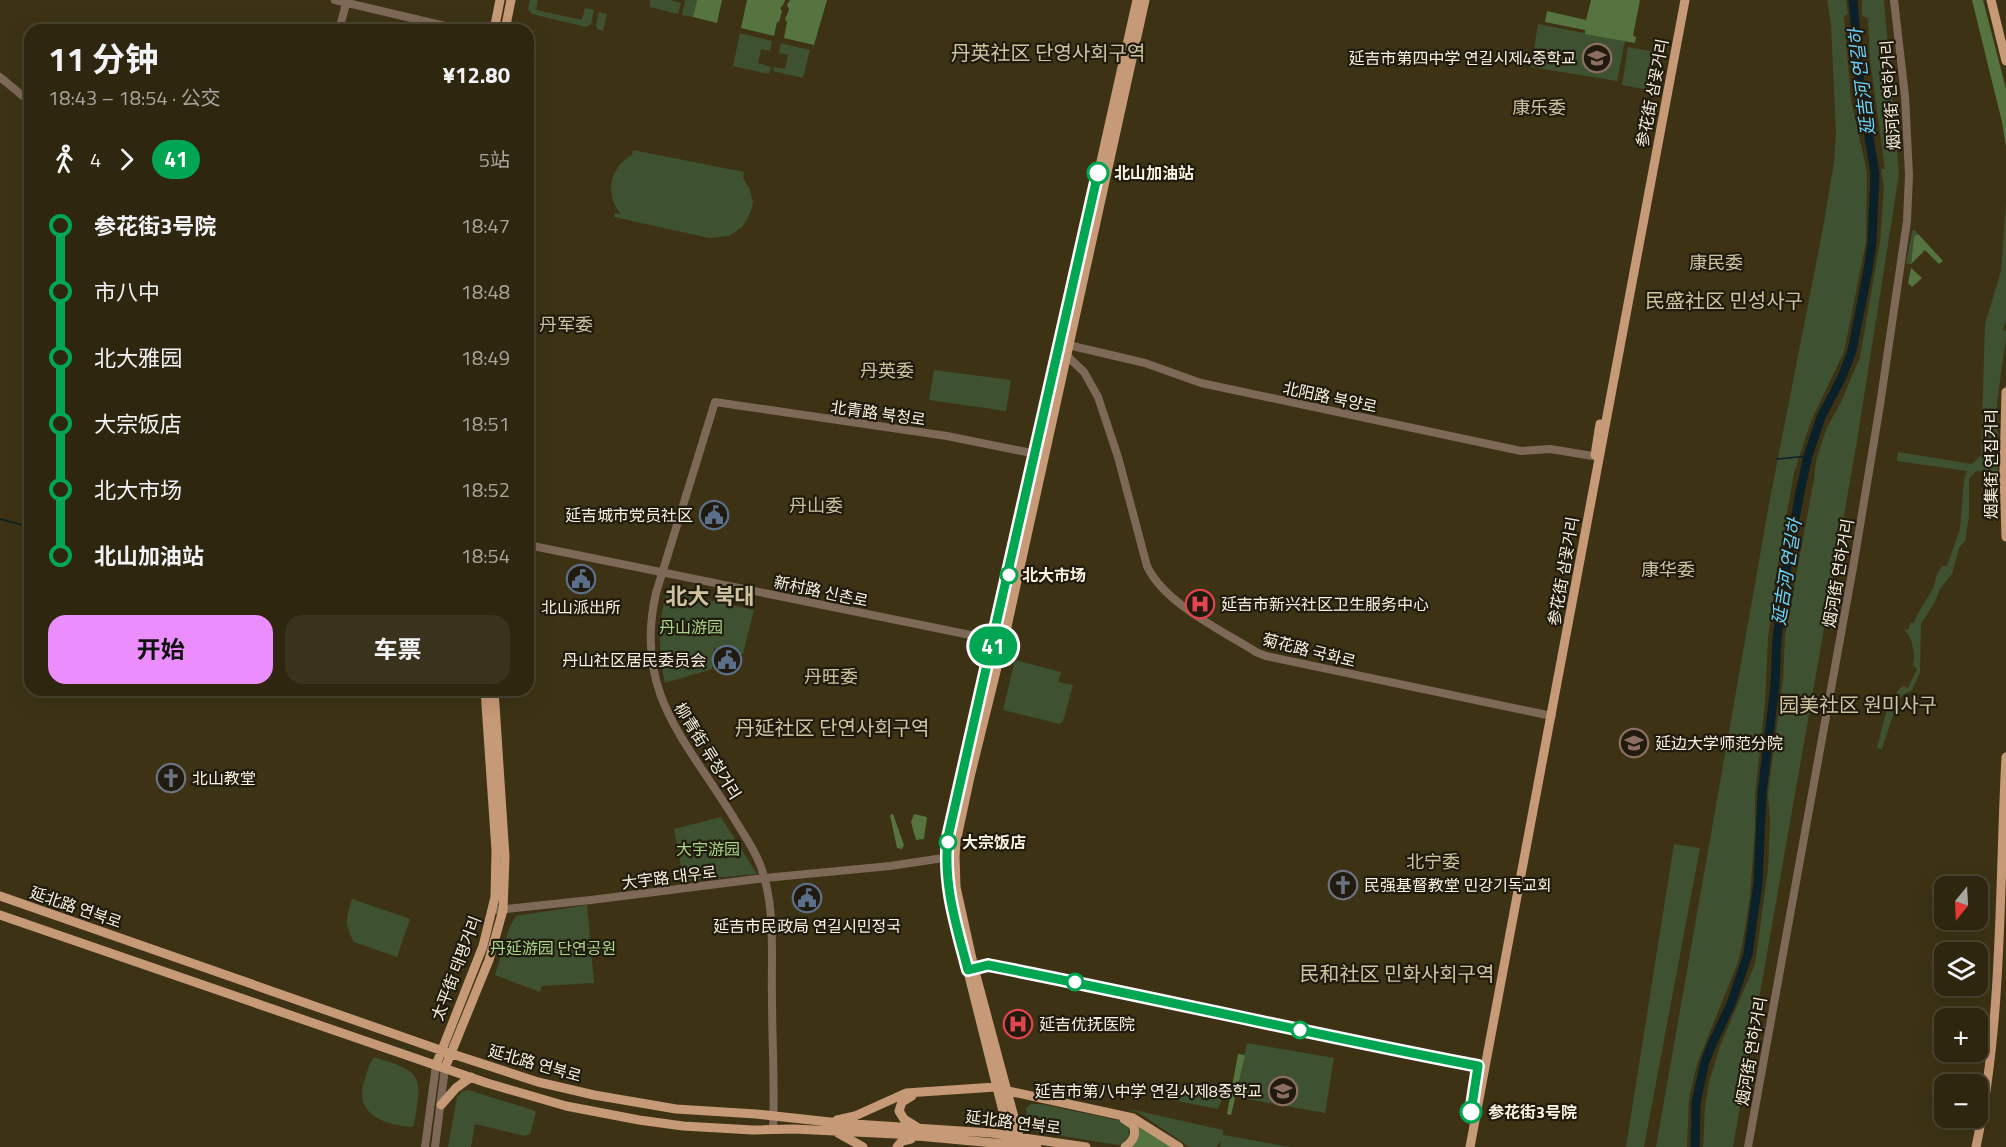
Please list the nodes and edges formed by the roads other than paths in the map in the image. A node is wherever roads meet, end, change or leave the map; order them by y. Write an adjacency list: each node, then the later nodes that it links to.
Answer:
1 (335, 0): 10 (street)
2 (500, 0): 13 (main road)
3 (511, 0): 14 (main road)
4 (1137, 0): 18 (main road)
5 (1145, 0): 18 (main road)
6 (1680, 0): 22 (main road, 参花街 삼꽃거리)
7 (1685, 0): 22 (main road, 参花街 삼꽃거리)
8 (1894, 0): 62 (street, 烟河街 연하거리)
9 (1991, 0): 15 (main road)
10 (347, 2): 11 (street); 12 (street)
11 (341, 24)
12 (437, 24)
13 (495, 24)
14 (506, 24)
15 (2006, 61)
16 (0, 77): 17 (street)
17 (24, 97)
18 (1065, 350): 21 (main road); 22 (street, 北阳路 북양로); 26 (main road); 29 (street, 菊花路 국화로)
19 (2006, 392): 23 (main road, 烟集街 연집거리)
20 (715, 402): 21 (street, 北青路 북청로); 25 (street, 柳青街 류청거리)
21 (1036, 454): 26 (main road)
22 (1597, 457): 29 (main road, 参花街 삼꽃거리)
23 (2006, 537)
24 (534, 545): 25 (street, 新村路 신촌로)
25 (663, 572): 26 (street, 新村路 신촌로); 32 (street, 柳青街 류청거리)
26 (999, 641): 31 (main road)
27 (485, 696): 34 (main road, 太平街 태평거리)
28 (494, 696): 34 (main road, 太平街 태평거리)
29 (1549, 715): 40 (main road, 参花街 삼꽃거리)
30 (2006, 757): 63 (main road)
31 (950, 857): 32 (street, 大宇路 대우로); 36 (main road)
32 (765, 878): 34 (street, 大宇路 대우로); 45 (street, 柳青街 류청거리)
33 (0, 896): 37 (main road, 延北路 연북로)
34 (498, 910): 37 (main road, 太平街 태평거리); 38 (main road, 太平街 태평거리)
35 (0, 915): 39 (main road, 延北路 연북로)
36 (971, 969): 40 (street); 42 (main road); 43 (main road)
37 (441, 1050): 38 (main road, 延北路 연북로); 39 (main road, 太平街 태평거리)
38 (451, 1053): 39 (main road, 太平街 태평거리); 45 (main road, 延北路 연북로)
39 (441, 1066): 41 (main road, 延北路 연북로); 44 (street, 太平街 태평거리); 52 (street, 太平街 태평거리)
40 (1481, 1067): 60 (main road, 参花街 삼꽃거리); 61 (main road, 参花街 삼꽃거리)
41 (471, 1077): 44 (main road); 47 (main road, 延北路 연북로)
42 (997, 1088): 46 (main road); 48 (main road); 55 (main road)
43 (1008, 1092): 51 (main road); 56 (main road); 59 (main road)
44 (441, 1105): 53 (street, 太平街 태평거리)
45 (773, 1116): 46 (main road, 延北路 연북로); 47 (street, 柳青街 류청거리)
46 (832, 1126): 47 (main road, 延北路 연북로); 48 (main road, 延北路 연북로); 54 (main road)
47 (773, 1129)
48 (922, 1133): 49 (main road, 延北路 연북로); 50 (main road)
49 (965, 1135): 57 (main road, 延北路 연북로); 58 (main road, 延北路 연북로)
50 (900, 1144)
51 (1127, 1146)
52 (425, 1147)
53 (435, 1147)
54 (864, 1147)
55 (1012, 1147)
56 (1022, 1147)
57 (1037, 1147)
58 (1086, 1147)
59 (1179, 1147)
60 (1466, 1147)
61 (1470, 1147)
62 (1748, 1147)
63 (1976, 1147)

